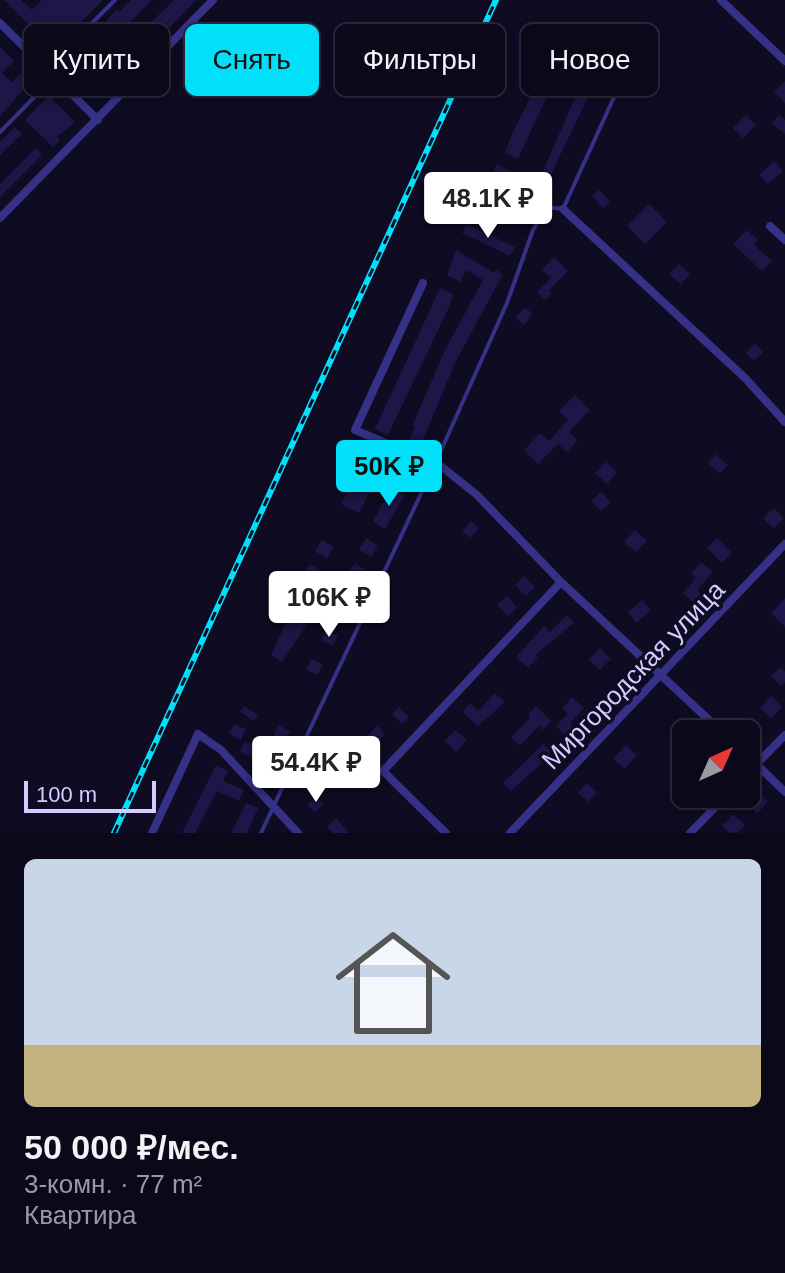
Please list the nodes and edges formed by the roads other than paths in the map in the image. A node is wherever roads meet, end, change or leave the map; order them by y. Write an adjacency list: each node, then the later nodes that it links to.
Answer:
1 (115, 0): 4 (lane)
2 (213, 0): 11 (street)
3 (721, 0): 7 (street)
4 (91, 24)
5 (1, 26): 6 (street)
6 (24, 48)
7 (785, 61)
8 (35, 96): 12 (lane)
9 (73, 96): 11 (street)
10 (615, 96): 13 (lane)
11 (98, 120): 14 (street)
12 (0, 132)
13 (563, 209): 18 (street); 19 (lane)
14 (0, 218)
15 (770, 226): 16 (street)
16 (785, 240)
17 (423, 283): 19 (street)
18 (785, 422)
19 (435, 464): 21 (street); 28 (lane)
20 (785, 544): 22 (street, Миргородская улица)
21 (561, 582): 22 (street); 33 (street)
22 (659, 676): 23 (street); 34 (street, Миргородская улица)
23 (708, 720)
24 (785, 735): 25 (street)
25 (760, 761)
26 (760, 767): 27 (street)
27 (785, 792)
28 (274, 805): 30 (street); 31 (lane); 32 (street)
29 (714, 808): 35 (street)
30 (152, 833)
31 (261, 833)
32 (298, 833)
33 (446, 833)
34 (510, 833)
35 (690, 833)

